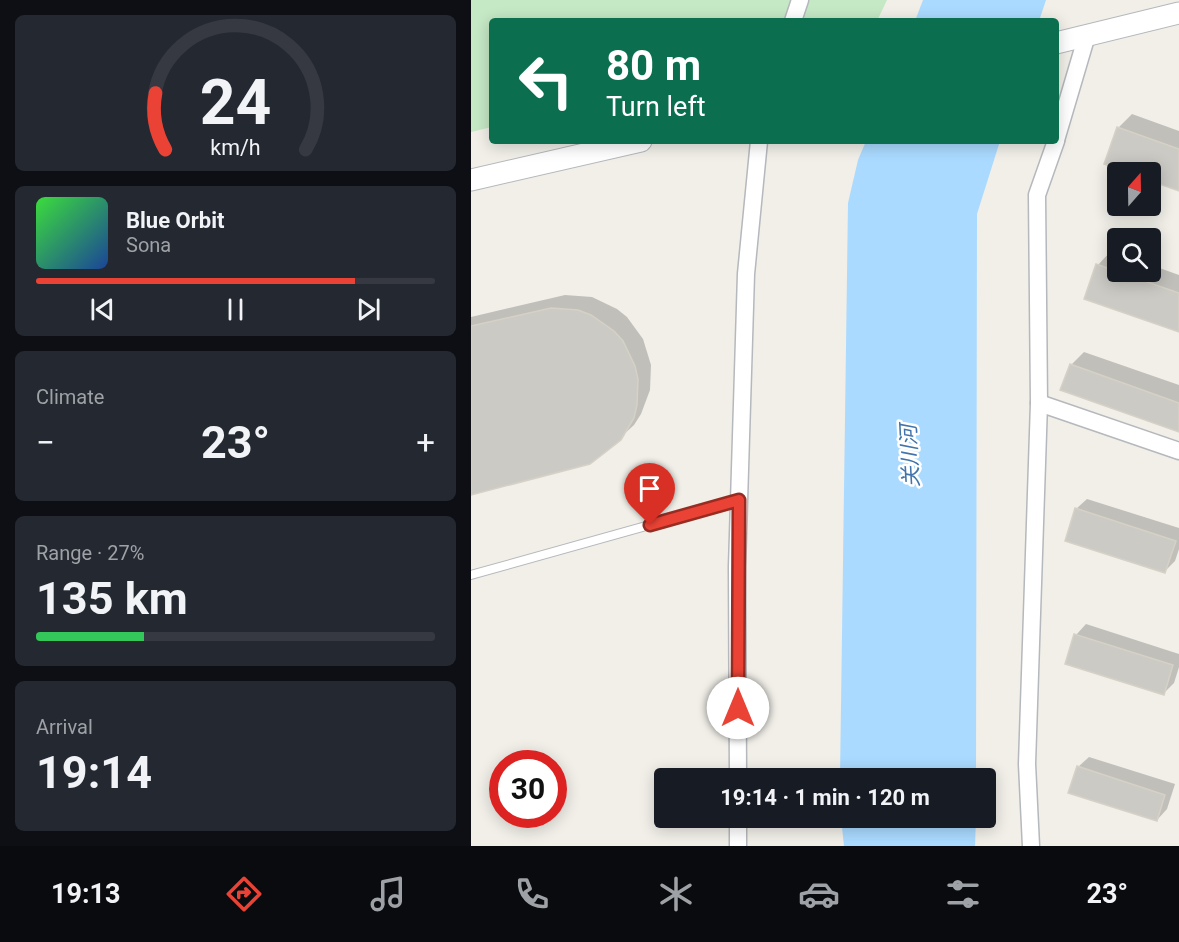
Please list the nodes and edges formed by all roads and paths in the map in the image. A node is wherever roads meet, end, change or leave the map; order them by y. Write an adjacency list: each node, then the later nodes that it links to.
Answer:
1 (800, 0): 3 (street)
2 (1179, 13): 4 (street)
3 (794, 18)
4 (1087, 35): 5 (street); 6 (street)
5 (1059, 42)
6 (1059, 130)
7 (628, 144): 10 (street)
8 (759, 144): 13 (street)
9 (1055, 144): 11 (street)
10 (471, 180)
11 (1038, 403): 12 (street); 18 (street)
12 (1179, 451)
13 (739, 500): 14 (lane); 15 (street)
14 (471, 575)
15 (738, 768)
16 (738, 828): 17 (street)
17 (738, 846)
18 (1031, 846)

